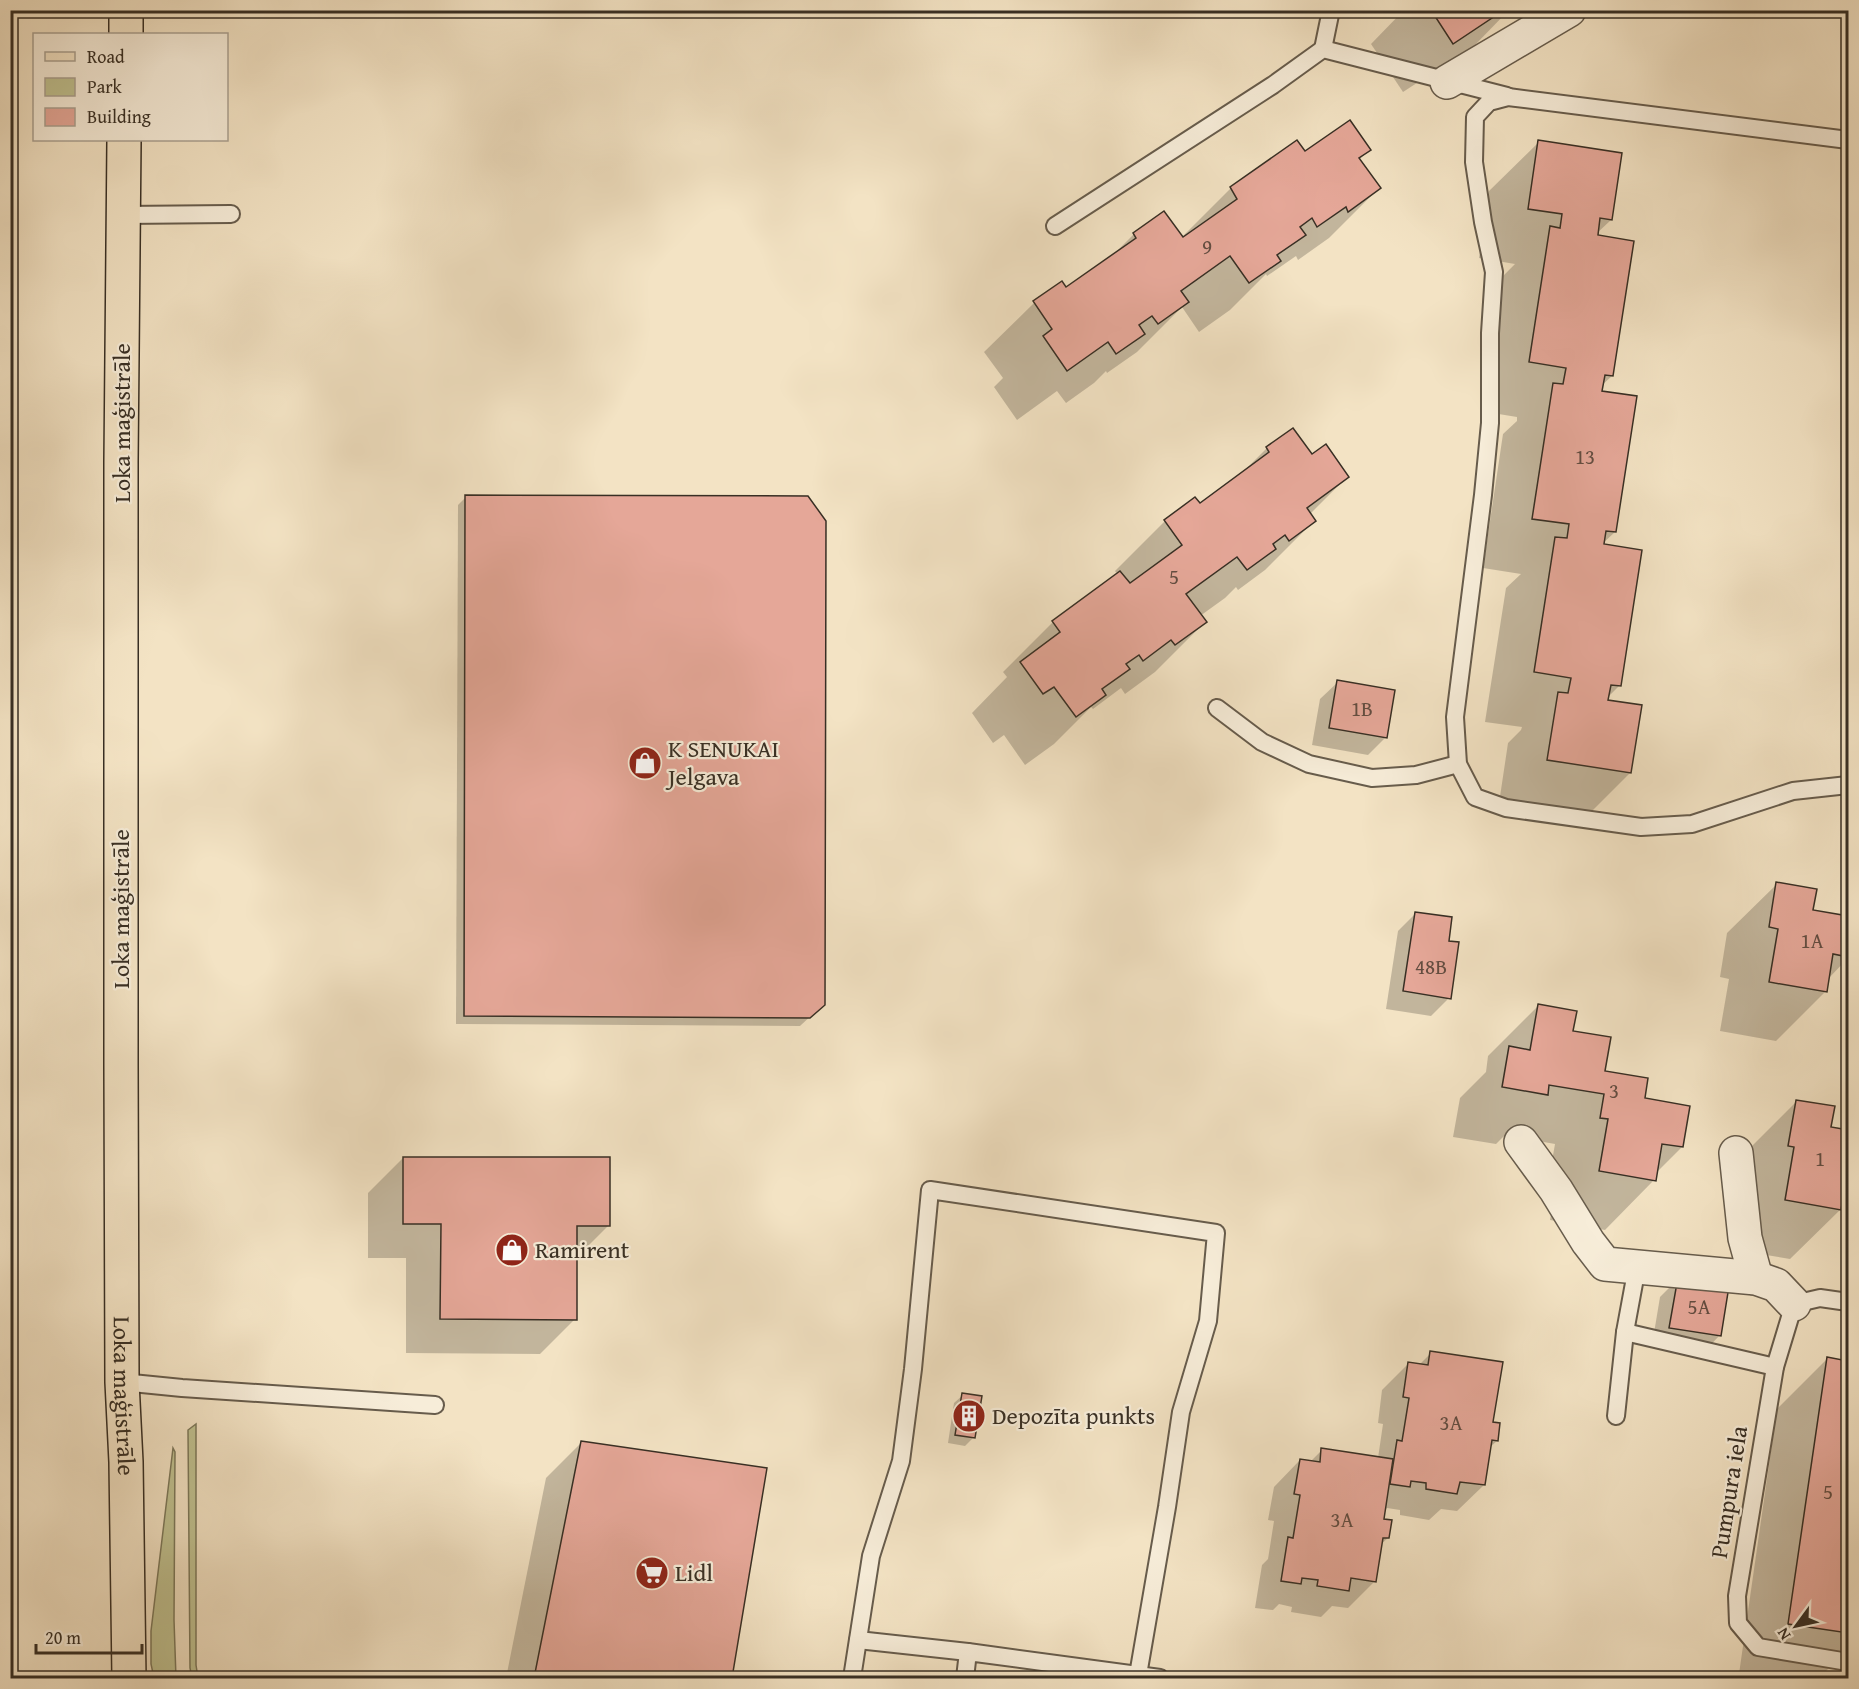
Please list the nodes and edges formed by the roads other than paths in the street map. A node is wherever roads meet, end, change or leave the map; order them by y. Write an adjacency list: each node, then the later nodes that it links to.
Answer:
1 (126, 10): 4 (main road)
2 (1331, 10): 5 (lane)
3 (1569, 10): 6 (street)
4 (126, 33)
5 (1323, 50): 6 (lane); 12 (lane)
6 (1447, 82): 7 (lane)
7 (1508, 97): 8 (lane); 14 (lane)
8 (1848, 140)
9 (124, 141): 11 (main road, Loka maģistrāle)
10 (231, 214): 11 (lane)
11 (123, 215): 24 (main road, Loka maģistrāle)
12 (1055, 226)
13 (1217, 708): 14 (lane)
14 (1458, 764): 15 (lane)
15 (1848, 785)
16 (1521, 1142): 18 (street)
17 (1736, 1153): 19 (street)
18 (1637, 1267): 19 (street); 22 (lane)
19 (1756, 1278): 21 (street)
20 (1848, 1302): 21 (lane)
21 (1794, 1305): 23 (lane, Pumpura iela)
22 (1625, 1332): 23 (lane); 26 (lane)
23 (1774, 1367): 29 (lane, Pumpura iela)
24 (122, 1382): 25 (lane); 31 (main road, Loka maģistrāle)
25 (435, 1405)
26 (1616, 1416)
27 (858, 1640): 28 (lane); 30 (lane); 32 (lane)
28 (968, 1652): 30 (lane); 33 (lane)
29 (1848, 1662)
30 (1138, 1675): 34 (lane)
31 (129, 1678)
32 (852, 1678)
33 (965, 1678)
34 (1160, 1678)

